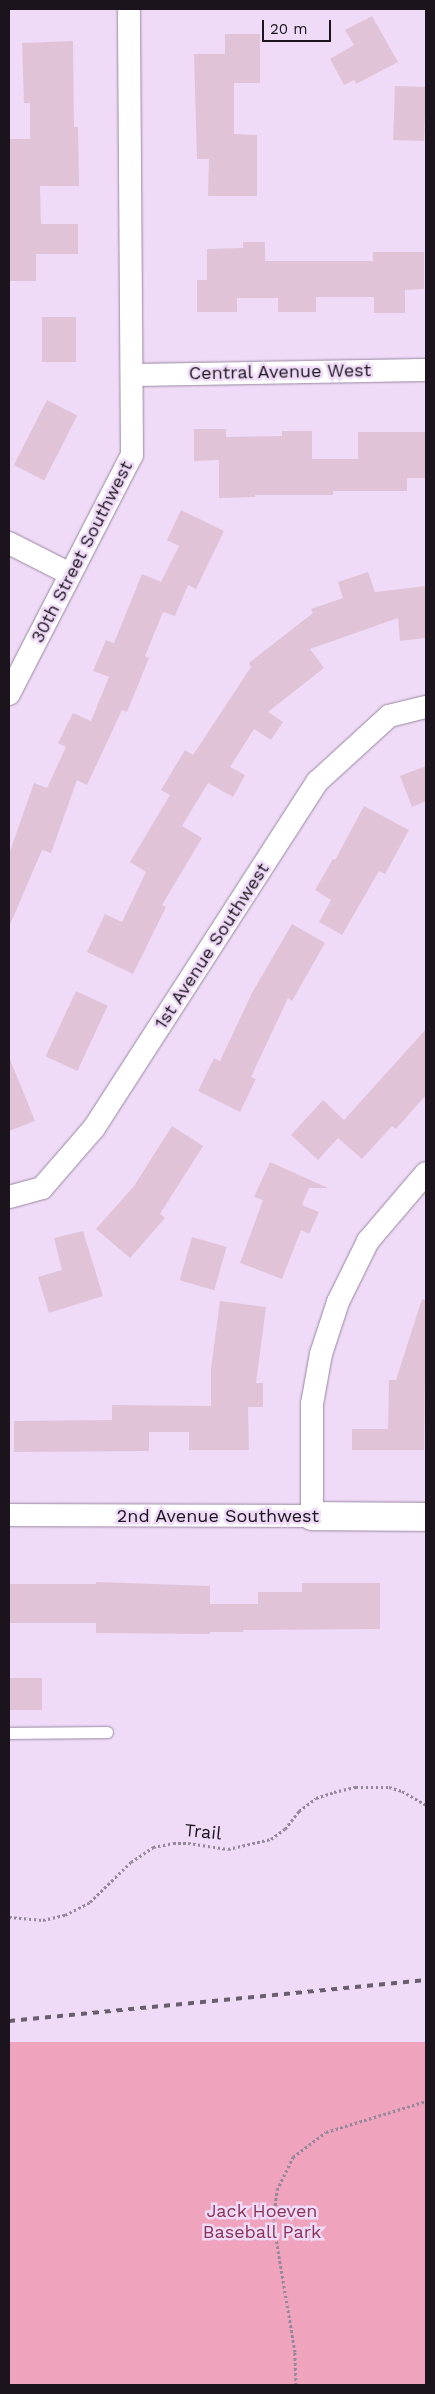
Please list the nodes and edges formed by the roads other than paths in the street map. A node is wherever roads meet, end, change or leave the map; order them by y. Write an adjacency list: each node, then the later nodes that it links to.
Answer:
1 (129, 9): 3 (street, 30th Street Southwest)
2 (426, 370): 3 (street, Central Avenue West)
3 (133, 374): 5 (street, 30th Street Southwest)
4 (9, 543): 5 (street)
5 (70, 574): 6 (street, 30th Street Southwest)
6 (9, 694)
7 (426, 707): 9 (street, 1st Avenue Southwest)
8 (426, 1173): 11 (street)
9 (9, 1197)
10 (9, 1515): 11 (street, 2nd Avenue Southwest)
11 (312, 1516): 12 (street, 2nd Avenue Southwest)
12 (426, 1517)
13 (107, 1732): 14 (lane)
14 (9, 1733)

